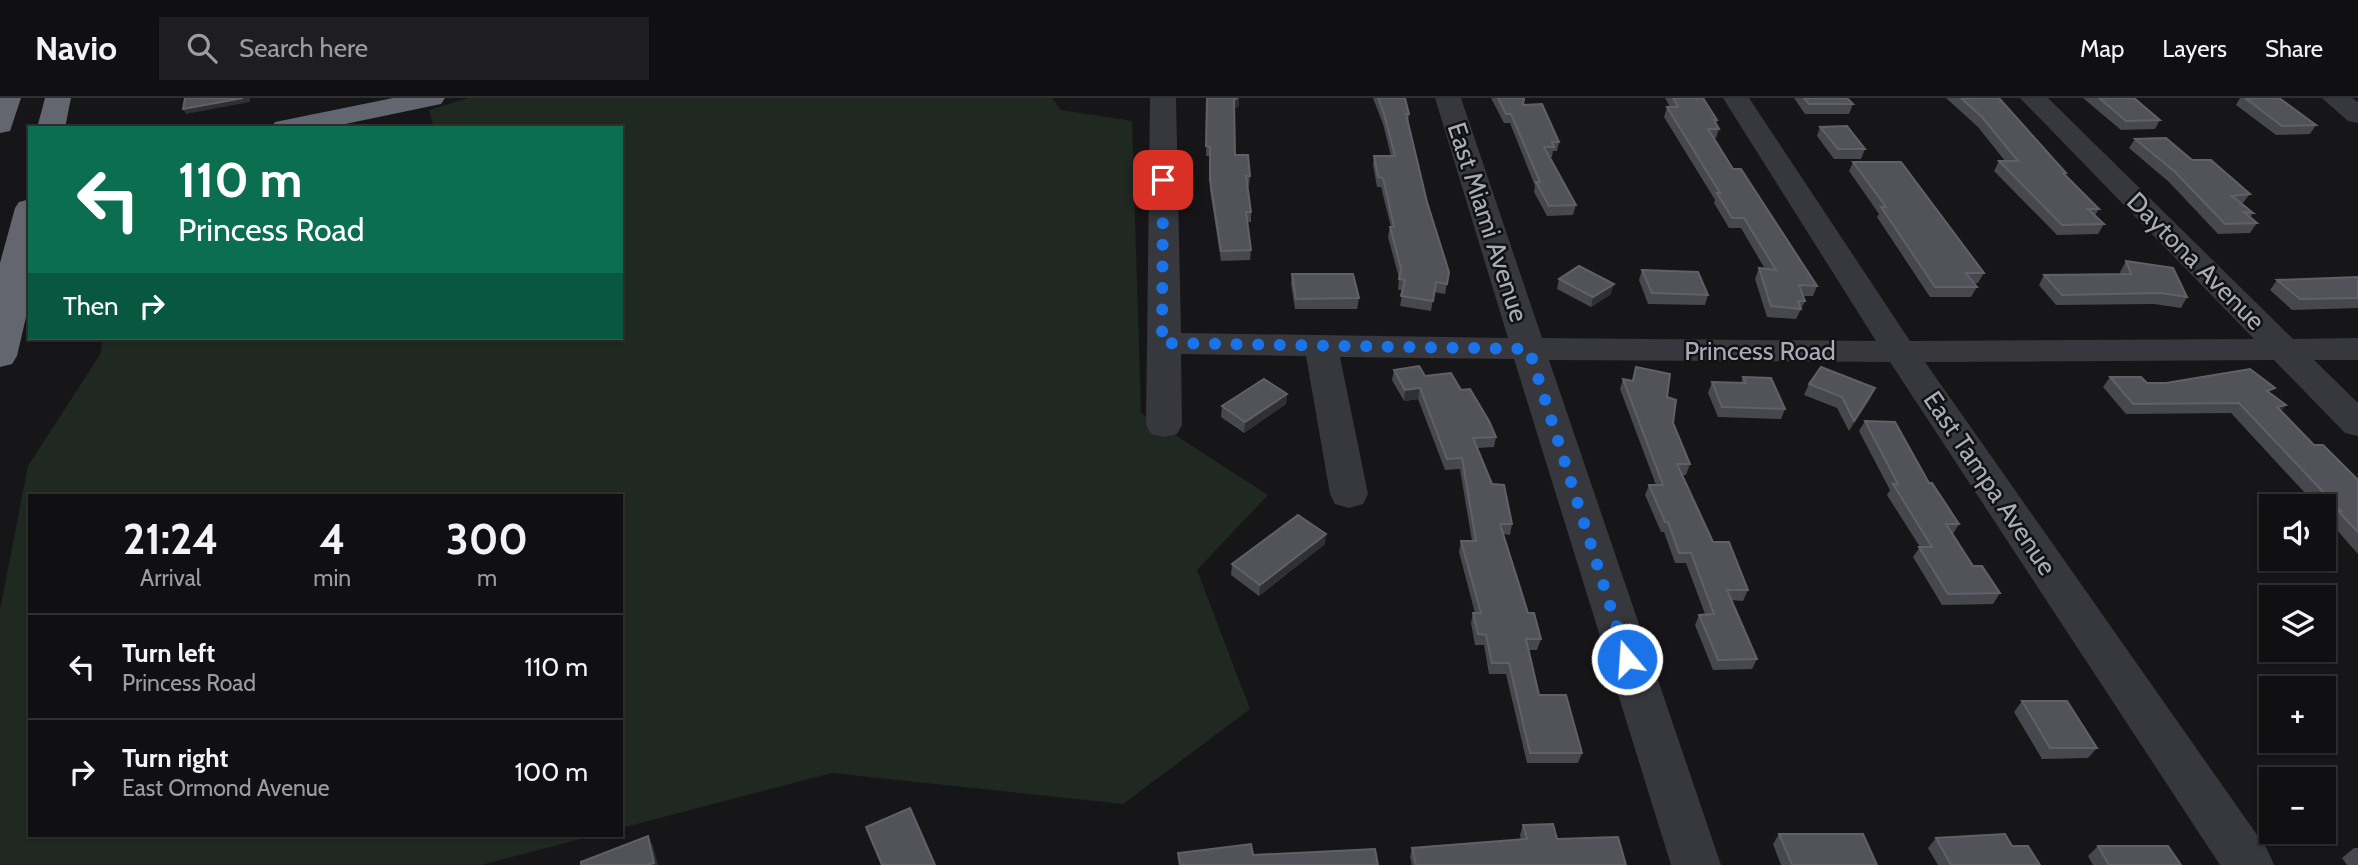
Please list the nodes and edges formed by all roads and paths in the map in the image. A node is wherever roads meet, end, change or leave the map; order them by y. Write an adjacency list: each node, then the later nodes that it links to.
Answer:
1 (8, 98): 10 (highway)
2 (59, 98): 11 (highway)
3 (432, 98): 12 (highway)
4 (1163, 98): 15 (street)
5 (1448, 98): 18 (street, East Miami Avenue)
6 (1737, 98): 20 (street, East Tampa Avenue)
7 (2034, 98): 17 (street, Daytona Avenue)
8 (2335, 98): 9 (street)
9 (2358, 115)
10 (0, 125)
11 (52, 126)
12 (295, 126)
13 (28, 221): 14 (highway)
14 (22, 261): 21 (highway)
15 (1162, 343): 16 (street, Princess Road); 23 (street)
16 (1321, 346): 18 (street, Princess Road); 24 (street)
17 (2283, 348): 19 (street, Princess Road); 20 (street, Princess Road); 22 (street, Daytona Avenue)
18 (1529, 349): 20 (street, Princess Road); 25 (street, East Miami Avenue)
19 (2358, 349)
20 (1900, 352): 26 (street, East Tampa Avenue)
21 (0, 356)
22 (2358, 424)
23 (1164, 425)
24 (1349, 494)
25 (1696, 865)
26 (2249, 865)

